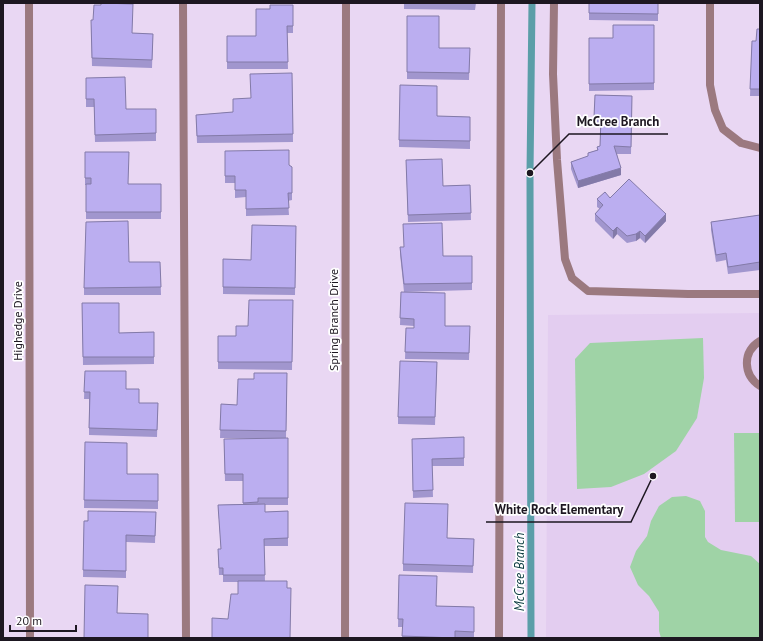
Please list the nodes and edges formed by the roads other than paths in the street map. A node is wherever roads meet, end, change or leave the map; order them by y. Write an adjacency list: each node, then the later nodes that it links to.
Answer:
1 (29, 3): 11 (street, Highedge Drive)
2 (183, 3): 12 (street)
3 (346, 3): 13 (street, Spring Branch Drive)
4 (501, 3): 14 (street)
5 (554, 3): 8 (street)
6 (710, 3): 7 (street)
7 (760, 148)
8 (760, 294)
9 (760, 341): 10 (street)
10 (760, 386)
11 (30, 638)
12 (186, 638)
13 (345, 638)
14 (499, 638)

